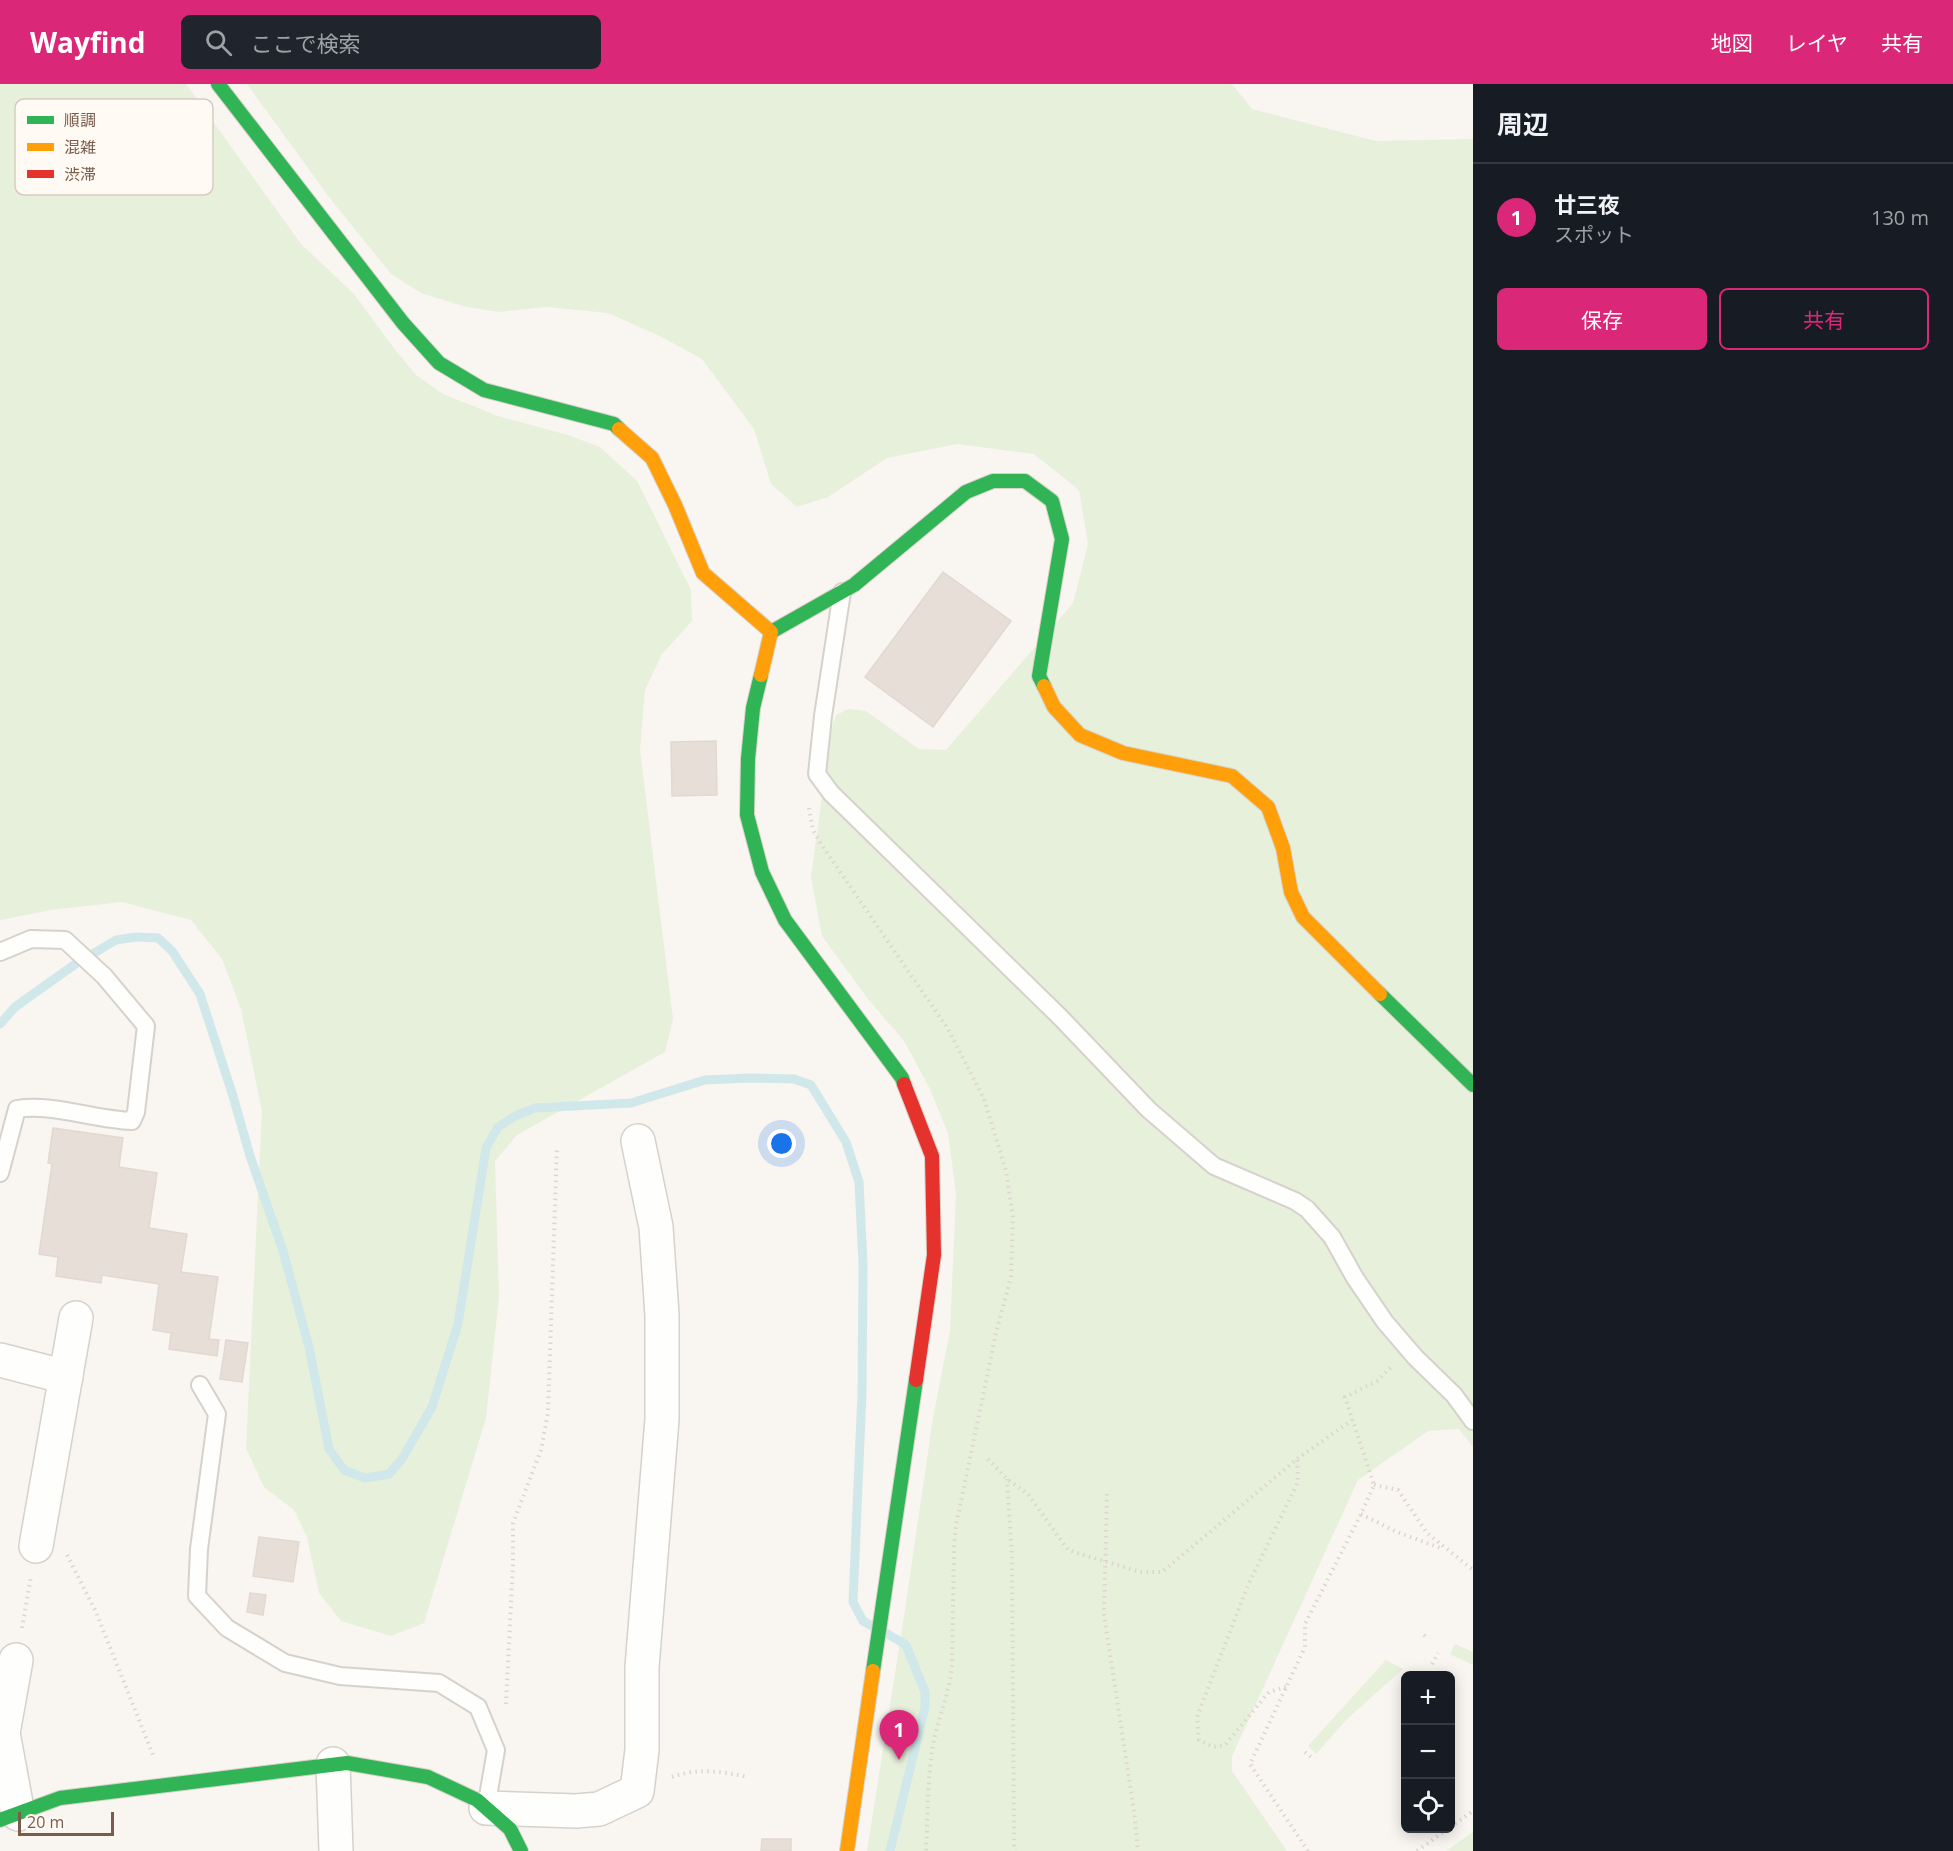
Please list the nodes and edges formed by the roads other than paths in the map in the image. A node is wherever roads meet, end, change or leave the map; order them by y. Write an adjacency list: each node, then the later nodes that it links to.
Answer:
1 (218, 84): 3 (street)
2 (842, 592): 3 (street); 5 (street); 12 (lane)
3 (771, 632): 21 (street)
4 (0, 952): 7 (lane)
5 (1473, 1085)
6 (638, 1141): 17 (street)
7 (0, 1173)
8 (76, 1318): 10 (street)
9 (0, 1360): 10 (street)
10 (66, 1377): 13 (street)
11 (200, 1385): 17 (lane)
12 (1473, 1421)
13 (36, 1546)
14 (16, 1660): 15 (street)
15 (3, 1756): 18 (street)
16 (333, 1764): 17 (street); 18 (street); 19 (street)
17 (486, 1808): 20 (street)
18 (9, 1817)
19 (336, 1851)
20 (521, 1851)
21 (847, 1851)

